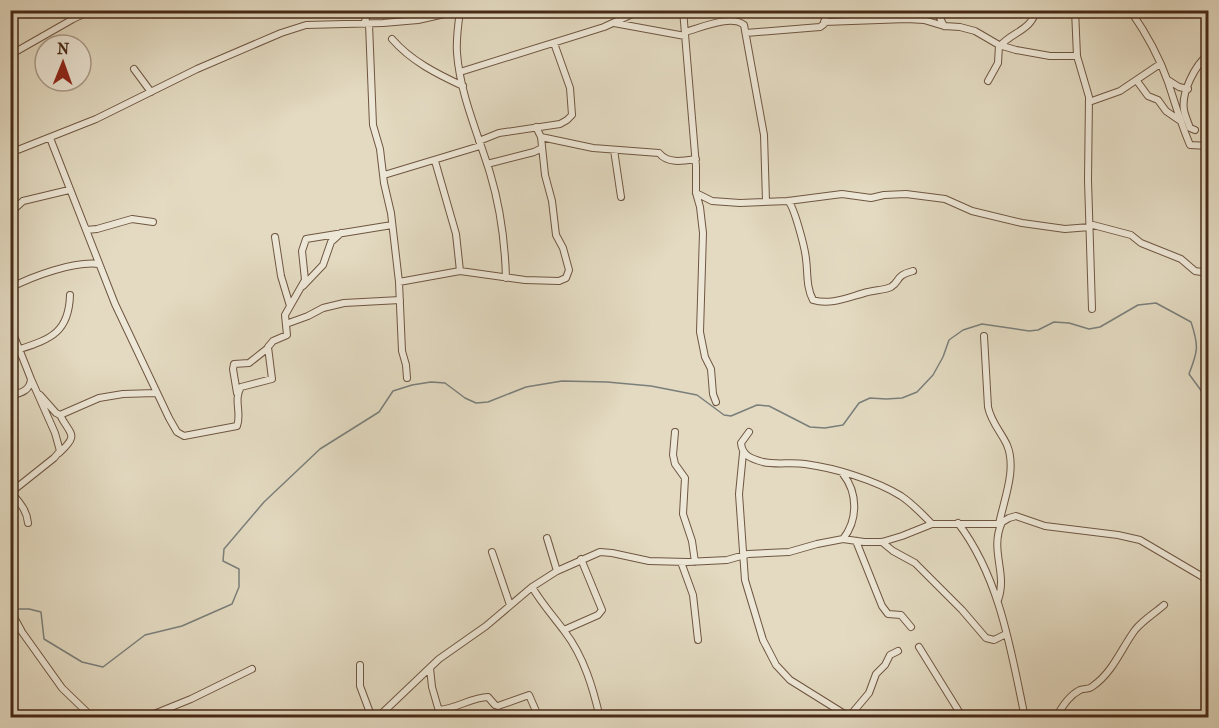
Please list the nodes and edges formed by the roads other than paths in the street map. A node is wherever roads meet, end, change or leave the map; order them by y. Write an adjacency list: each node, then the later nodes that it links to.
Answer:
1 (72, 10): 13 (street)
2 (92, 10): 13 (street)
3 (369, 10): 16 (street)
4 (641, 10): 15 (street)
5 (683, 10): 19 (street)
6 (827, 10): 14 (street)
7 (936, 10): 17 (street)
8 (1036, 10): 22 (street)
9 (1075, 10): 25 (street)
10 (1130, 10): 26 (street)
11 (461, 11): 12 (street); 28 (street)
12 (448, 12): 16 (street)
13 (73, 19): 23 (street)
14 (824, 22): 17 (street); 18 (street)
15 (614, 23): 19 (street); 21 (street)
16 (367, 24): 34 (street); 49 (street)
17 (944, 26): 22 (street)
18 (747, 33): 19 (street); 53 (street)
19 (685, 34): 46 (street)
20 (392, 39): 32 (street)
21 (554, 43): 28 (street); 37 (street)
22 (1000, 46): 25 (street); 29 (street)
23 (10, 55)
24 (1209, 55): 33 (street)
25 (1077, 56): 35 (street)
26 (1160, 64): 30 (street); 31 (street)
27 (134, 69): 34 (street)
28 (460, 72): 32 (street)
29 (988, 81)
30 (1137, 81): 35 (street); 36 (street)
31 (1168, 81): 33 (street); 36 (street)
32 (463, 86): 41 (street)
33 (1188, 89): 38 (street)
34 (151, 92): 40 (street)
35 (1089, 102): 58 (street)
36 (1181, 122): 42 (street)
37 (536, 127): 39 (street); 41 (street)
38 (1195, 130)
39 (541, 137): 43 (street); 44 (street)
40 (50, 138): 45 (street); 50 (street)
41 (480, 144): 47 (street); 48 (street)
42 (1209, 146)
43 (542, 148): 48 (street); 66 (street)
44 (614, 150): 46 (street); 52 (street)
45 (10, 153)
46 (696, 159): 51 (street)
47 (435, 161): 49 (street); 63 (street)
48 (487, 164): 66 (street)
49 (384, 175): 57 (street)
50 (69, 190): 55 (street); 59 (street)
51 (696, 193): 53 (street); 85 (street)
52 (621, 197)
53 (766, 201): 54 (street)
54 (788, 201): 58 (street); 64 (street)
55 (10, 213)
56 (153, 222): 59 (street)
57 (392, 225): 60 (street); 67 (street)
58 (1091, 226): 65 (street); 73 (street)
59 (86, 230): 62 (street)
60 (341, 232): 68 (street); 68 (street)
61 (275, 237): 72 (street)
62 (99, 264): 69 (street); 82 (street)
63 (460, 271): 66 (street); 67 (street)
64 (913, 271)
65 (1209, 273)
66 (506, 278)
67 (399, 282): 71 (street)
68 (303, 286): 72 (street)
69 (10, 288)
70 (70, 295): 78 (street)
71 (400, 300): 74 (street); 79 (street)
72 (290, 306): 74 (street)
73 (1092, 309)
74 (286, 324): 77 (street)
75 (10, 326): 78 (street)
76 (984, 336): 96 (street)
77 (268, 348): 83 (street); 83 (street)
78 (20, 349): 80 (street)
79 (407, 378)
80 (31, 379): 81 (street); 84 (street)
81 (37, 393): 86 (street); 87 (street)
82 (156, 393): 83 (street); 86 (street)
83 (237, 394)
84 (10, 396)
85 (716, 402)
86 (60, 415): 88 (street)
87 (49, 419): 88 (street); 91 (street)
88 (64, 423): 91 (street)
89 (675, 432): 107 (street)
90 (749, 432): 92 (street)
91 (59, 453): 94 (street)
92 (743, 453): 93 (street); 104 (street)
93 (842, 473): 97 (street); 100 (street)
94 (11, 492): 95 (street)
95 (28, 523)
96 (1001, 523): 98 (street); 109 (street); 111 (street)
97 (932, 524): 98 (street); 102 (street)
98 (958, 524): 111 (street)
99 (547, 538): 108 (street)
100 (843, 539): 101 (street); 104 (street)
101 (856, 542): 102 (street); 115 (street)
102 (882, 542): 117 (street)
103 (492, 552): 112 (street)
104 (744, 555): 107 (street); 130 (street)
105 (581, 559): 106 (street); 108 (street); 116 (street)
106 (681, 562): 107 (street); 118 (street)
107 (694, 562)
108 (557, 571): 110 (street)
109 (1209, 580)
110 (532, 587): 112 (street); 116 (street)
111 (998, 600): 117 (street)
112 (510, 605): 122 (street)
113 (1164, 605): 133 (street)
114 (10, 610): 125 (street)
115 (911, 627)
116 (564, 630): 129 (street)
117 (1006, 634): 132 (street)
118 (698, 640)
119 (919, 647): 131 (street)
120 (898, 651): 130 (street)
121 (360, 665): 127 (street)
122 (430, 668): 124 (street); 127 (street)
123 (252, 669): 126 (street)
124 (440, 714): 128 (street)
125 (93, 717)
126 (144, 717)
127 (377, 717)
128 (539, 717)
129 (600, 717)
130 (849, 717)
131 (963, 717)
132 (1025, 717)
133 (1056, 717)

